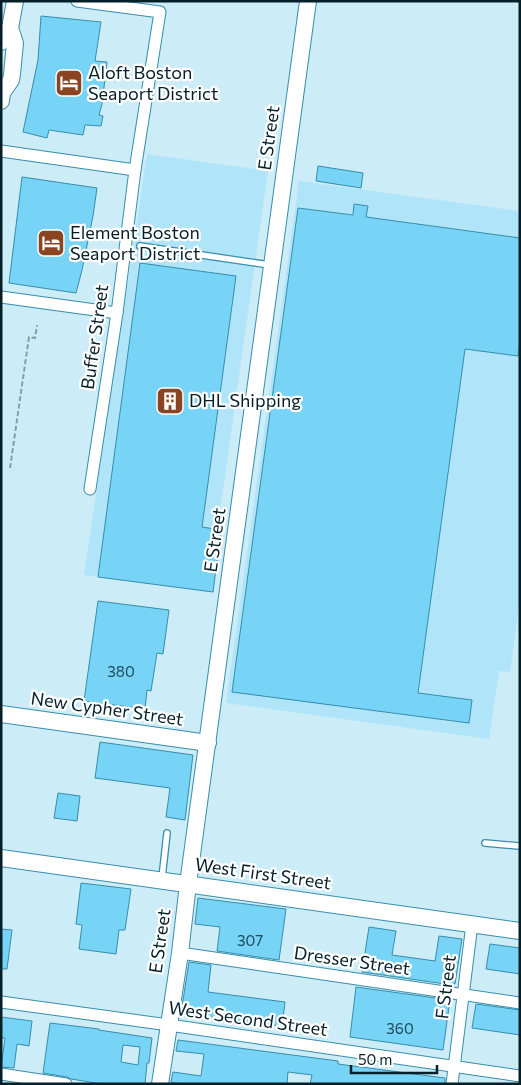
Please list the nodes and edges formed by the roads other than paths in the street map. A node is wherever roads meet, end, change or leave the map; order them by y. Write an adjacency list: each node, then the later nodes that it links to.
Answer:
1 (15, 1): 4 (street)
2 (76, 1): 7 (street, Buffer Street)
3 (308, 1): 9 (street, E Street)
4 (6, 35): 5 (street)
5 (2, 94)
6 (1, 151): 7 (street)
7 (135, 170): 11 (street, Buffer Street)
8 (140, 246): 9 (lane)
9 (272, 265): 14 (street, E Street)
10 (1, 297): 11 (street)
11 (117, 313): 12 (street, Buffer Street)
12 (90, 489)
13 (1, 714): 14 (street, New Cypher Street)
14 (208, 743): 20 (street, E Street)
15 (167, 833): 19 (lane)
16 (485, 843): 17 (lane)
17 (519, 846)
18 (1, 858): 19 (street, West First Street)
19 (162, 880): 20 (street, West First Street)
20 (188, 884): 21 (street, West First Street); 23 (street, E Street)
21 (472, 924): 22 (street, West First Street); 24 (street, F Street)
22 (520, 930)
23 (180, 953): 24 (street, Dresser Street); 27 (street, E Street)
24 (463, 995): 26 (street, Dresser Street); 28 (street, F Street)
25 (1, 1002): 27 (street, West Second Street)
26 (520, 1003)
27 (168, 1025): 28 (street, West Second Street); 32 (street, E Street)
28 (454, 1067): 30 (street, West Second Street); 33 (street, F Street)
29 (1, 1074): 31 (street)
30 (520, 1076)
31 (66, 1084)
32 (160, 1084)
33 (452, 1084)

